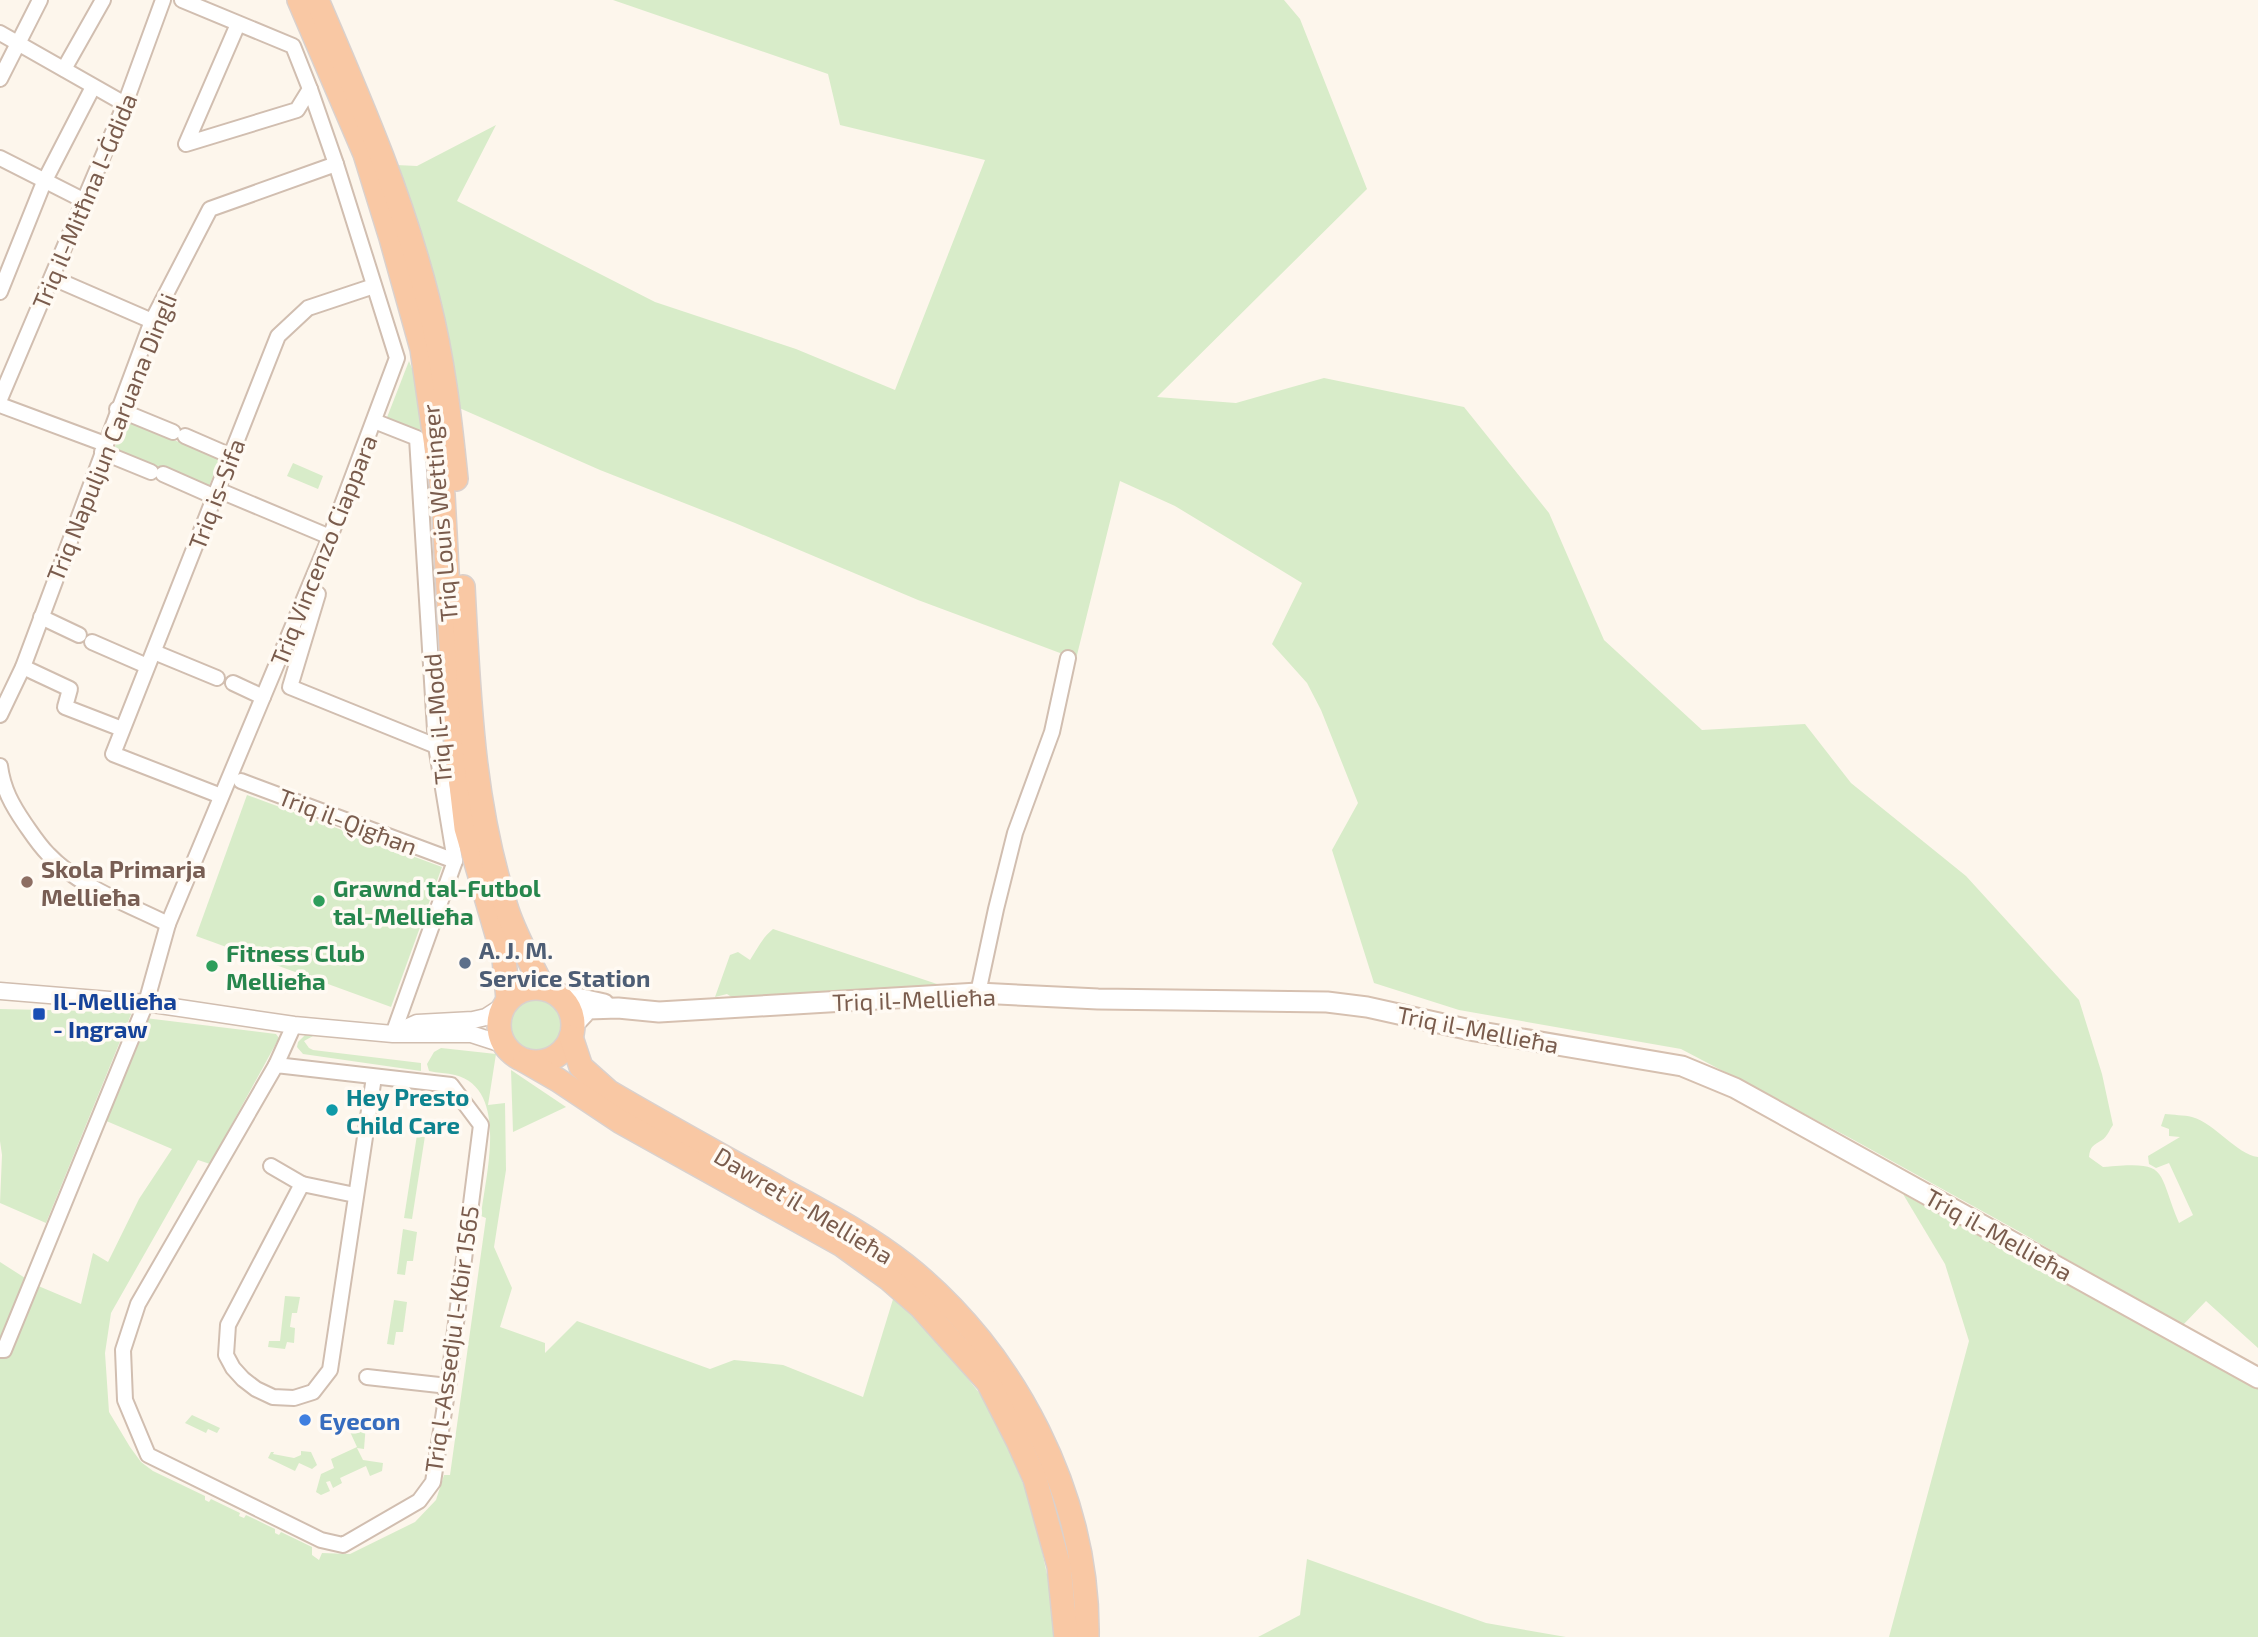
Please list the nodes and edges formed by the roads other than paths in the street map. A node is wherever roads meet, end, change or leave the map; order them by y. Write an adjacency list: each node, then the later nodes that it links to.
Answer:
1 (40, 0): 9 (street)
2 (103, 0): 10 (street)
3 (163, 0): 14 (street, Triq il-Mitħna l-Ġdida)
4 (182, 0): 7 (street, Triq Vincenzo Ciappara)
5 (299, 0): 51 (highway, Triq Louis Wettinger)
6 (317, 0): 49 (highway, Triq Louis Wettinger)
7 (238, 24): 13 (street, Triq Vincenzo Ciappara); 13 (street)
8 (0, 33): 9 (street)
9 (17, 42): 10 (street); 11 (street)
10 (64, 69): 12 (street)
11 (0, 79)
12 (93, 87): 14 (street); 17 (street)
13 (310, 89): 16 (street, Triq Vincenzo Ciappara)
14 (125, 104): 18 (street, Triq il-Mitħna l-Ġdida)
15 (0, 158): 17 (street)
16 (336, 164): 20 (street, Triq Vincenzo Ciappara); 22 (street, Triq Napuljun Caruana Dingli)
17 (44, 182): 18 (street); 21 (street)
18 (83, 201): 19 (street, Triq il-Mitħna l-Ġdida)
19 (53, 278): 22 (street); 23 (street, Triq il-Mitħna l-Ġdida)
20 (374, 286): 26 (street, Triq Vincenzo Ciappara); 28 (street, Triq is-Sifa)
21 (0, 292)
22 (152, 321): 25 (street, Triq Napuljun Caruana Dingli)
23 (0, 399)
24 (0, 405): 27 (street)
25 (117, 409): 27 (street, Triq Napuljun Caruana Dingli); 28 (street)
26 (374, 421): 30 (street, Triq Vincenzo Ciappara); 42 (street, Triq il-Modd)
27 (104, 448): 29 (street); 32 (street, Triq Napuljun Caruana Dingli)
28 (231, 456): 29 (street, Triq is-Sifa)
29 (217, 494): 30 (street); 33 (street, Triq is-Sifa)
30 (330, 537): 39 (street, Triq Vincenzo Ciappara)
31 (318, 594): 42 (street)
32 (41, 617): 35 (street); 36 (street, Triq Napuljun Caruana Dingli)
33 (154, 652): 35 (street, Triq is-Sifa); 37 (street)
34 (1068, 658): 50 (street)
35 (146, 666): 41 (street, Triq is-Sifa)
36 (23, 667): 40 (street, Triq Napuljun Caruana Dingli); 41 (street)
37 (217, 678)
38 (233, 683): 39 (street)
39 (263, 697): 45 (street, Triq Vincenzo Ciappara)
40 (0, 715)
41 (122, 729): 45 (street, Triq is-Sifa)
42 (436, 746): 46 (street, Triq il-Modd)
43 (0, 766): 47 (street)
44 (241, 781): 46 (street, Triq il-Qigħan)
45 (221, 796): 47 (street, Triq Vincenzo Ciappara)
46 (455, 861): 56 (street, Triq il-Modd)
47 (168, 924): 52 (street, Triq Vincenzo Ciappara)
48 (0, 990): 52 (street)
49 (549, 990): 51 (highway); 53 (main road, Triq il-Mellieħa); 55 (highway)
50 (978, 993): 53 (main road, Triq il-Mellieħa); 66 (main road, Triq il-Mellieħa)
51 (506, 1002): 56 (street); 57 (highway)
52 (146, 1003): 54 (street); 64 (street, Triq Vincenzo Ciappara)
53 (618, 1008): 55 (main road, Triq il-Mellieħa)
54 (294, 1025): 56 (street); 59 (street, Triq l-Assedju l-Kbir 1565)
55 (572, 1031): 58 (highway); 69 (highway, Dawret il-Mellieħa)
56 (393, 1034): 57 (street)
57 (505, 1045): 58 (highway)
58 (525, 1061): 68 (highway, Dawret il-Mellieħa)
59 (276, 1065): 60 (street, Triq l-Assedju l-Kbir 1565); 67 (street, Triq l-Assedju l-Kbir 1565)
60 (374, 1077): 63 (street); 67 (street, Triq l-Assedju l-Kbir 1565)
61 (271, 1166): 62 (street)
62 (302, 1184): 63 (street); 63 (street)
63 (355, 1195)
64 (2, 1350)
65 (367, 1377): 67 (street)
66 (2258, 1378)
67 (448, 1386)
68 (1066, 1637)
69 (1087, 1637)

